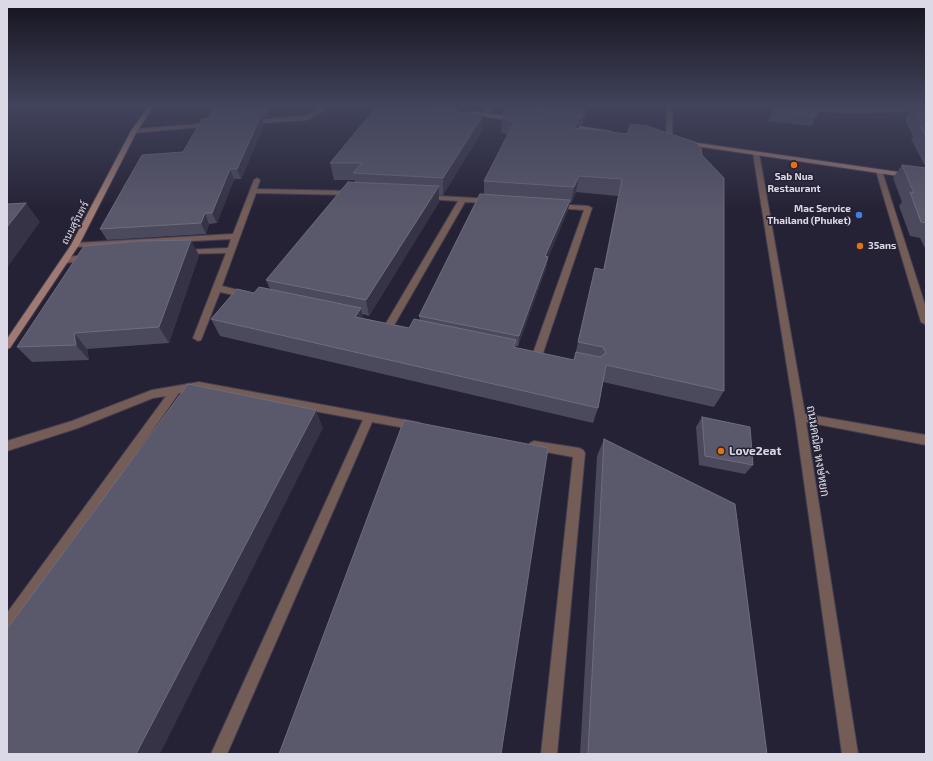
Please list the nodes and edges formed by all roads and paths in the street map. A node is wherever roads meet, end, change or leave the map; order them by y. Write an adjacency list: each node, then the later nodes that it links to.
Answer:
1 (129, 141): 15 (street, ถนนสุรินทร์)
2 (666, 141): 3 (street)
3 (669, 141): 4 (street)
4 (756, 153): 5 (street); 28 (street, ถนนคณิต หงษ์หยก)
5 (879, 171): 6 (street); 22 (street)
6 (926, 178)
7 (257, 180): 8 (street)
8 (253, 191): 9 (street); 14 (street)
9 (364, 193)
10 (416, 196): 11 (street)
11 (463, 199): 12 (street); 23 (street)
12 (494, 201)
13 (549, 205): 26 (street)
14 (236, 236): 15 (street); 16 (street)
15 (75, 245): 19 (street, ถนนสุรินทร์)
16 (230, 250): 17 (street); 20 (street)
17 (178, 252)
18 (96, 258): 19 (street)
19 (65, 260): 25 (street, ถนนสุรินทร์)
20 (216, 288): 21 (street); 24 (street)
21 (255, 296)
22 (926, 322)
23 (390, 325)
24 (198, 338)
25 (7, 346)
26 (537, 356)
27 (175, 390): 29 (street); 33 (street); 34 (street)
28 (800, 417): 31 (street); 37 (street, ถนนคณิต หงษ์หยก)
29 (369, 418): 30 (street); 35 (street)
30 (431, 428)
31 (926, 440)
32 (524, 444): 36 (street)
33 (7, 446)
34 (7, 625)
35 (219, 754)
36 (549, 754)
37 (850, 754)

